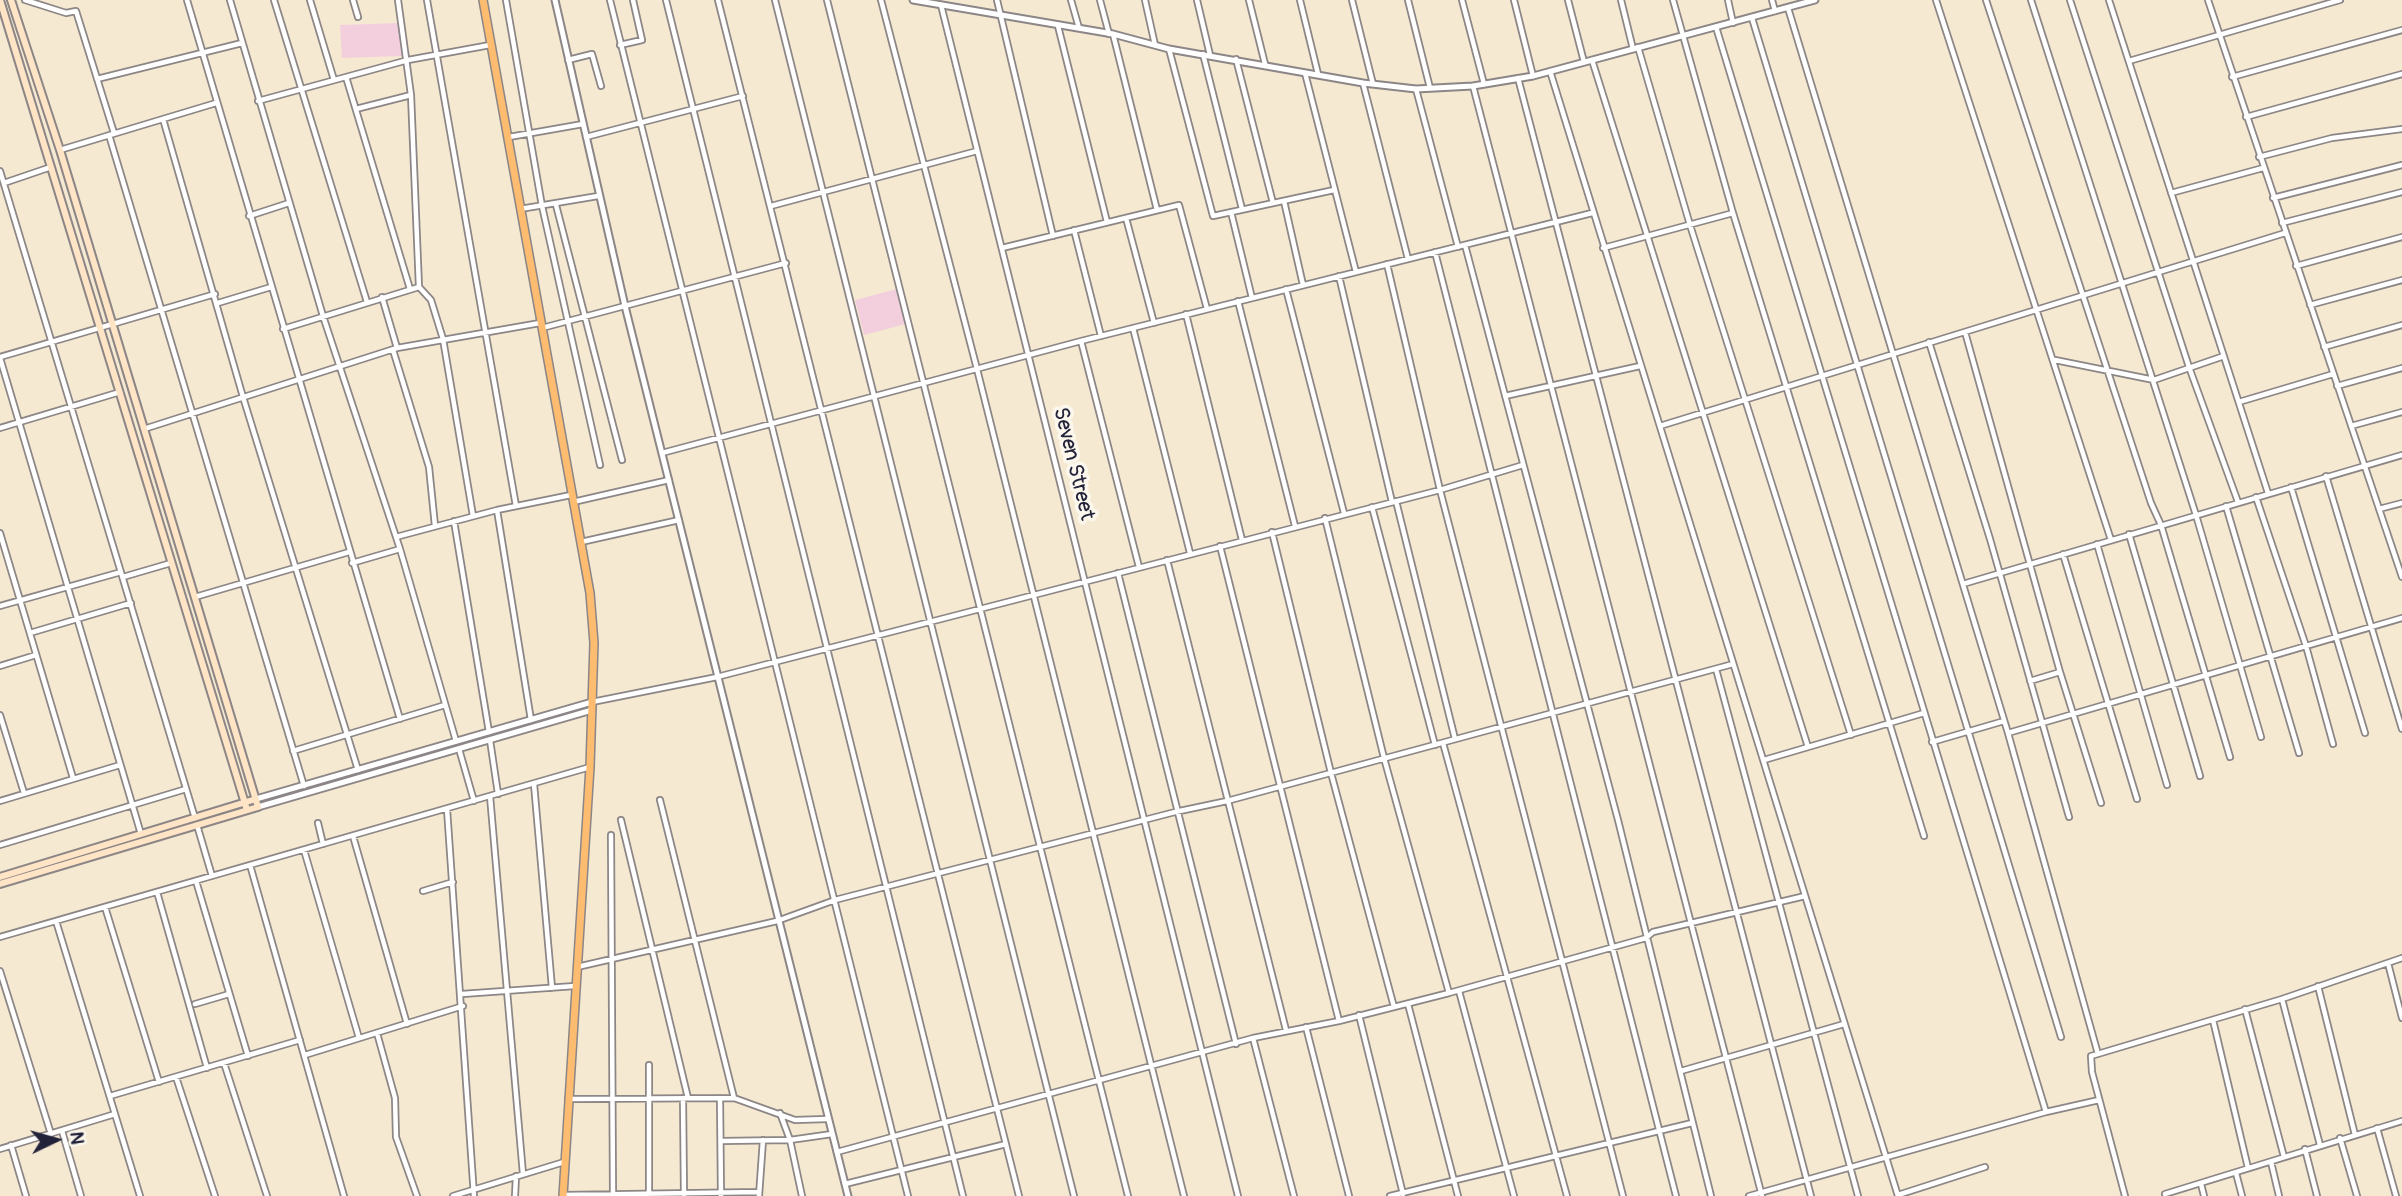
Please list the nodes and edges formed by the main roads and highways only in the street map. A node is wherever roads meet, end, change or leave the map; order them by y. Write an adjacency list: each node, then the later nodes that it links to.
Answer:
1 (0, 0): 4 (main road)
2 (11, 0): 4 (main road)
3 (483, 0): 8 (main road)
4 (246, 807): 5 (main road)
5 (196, 821): 6 (main road); 7 (main road)
6 (0, 877)
7 (0, 884)
8 (563, 1195)

